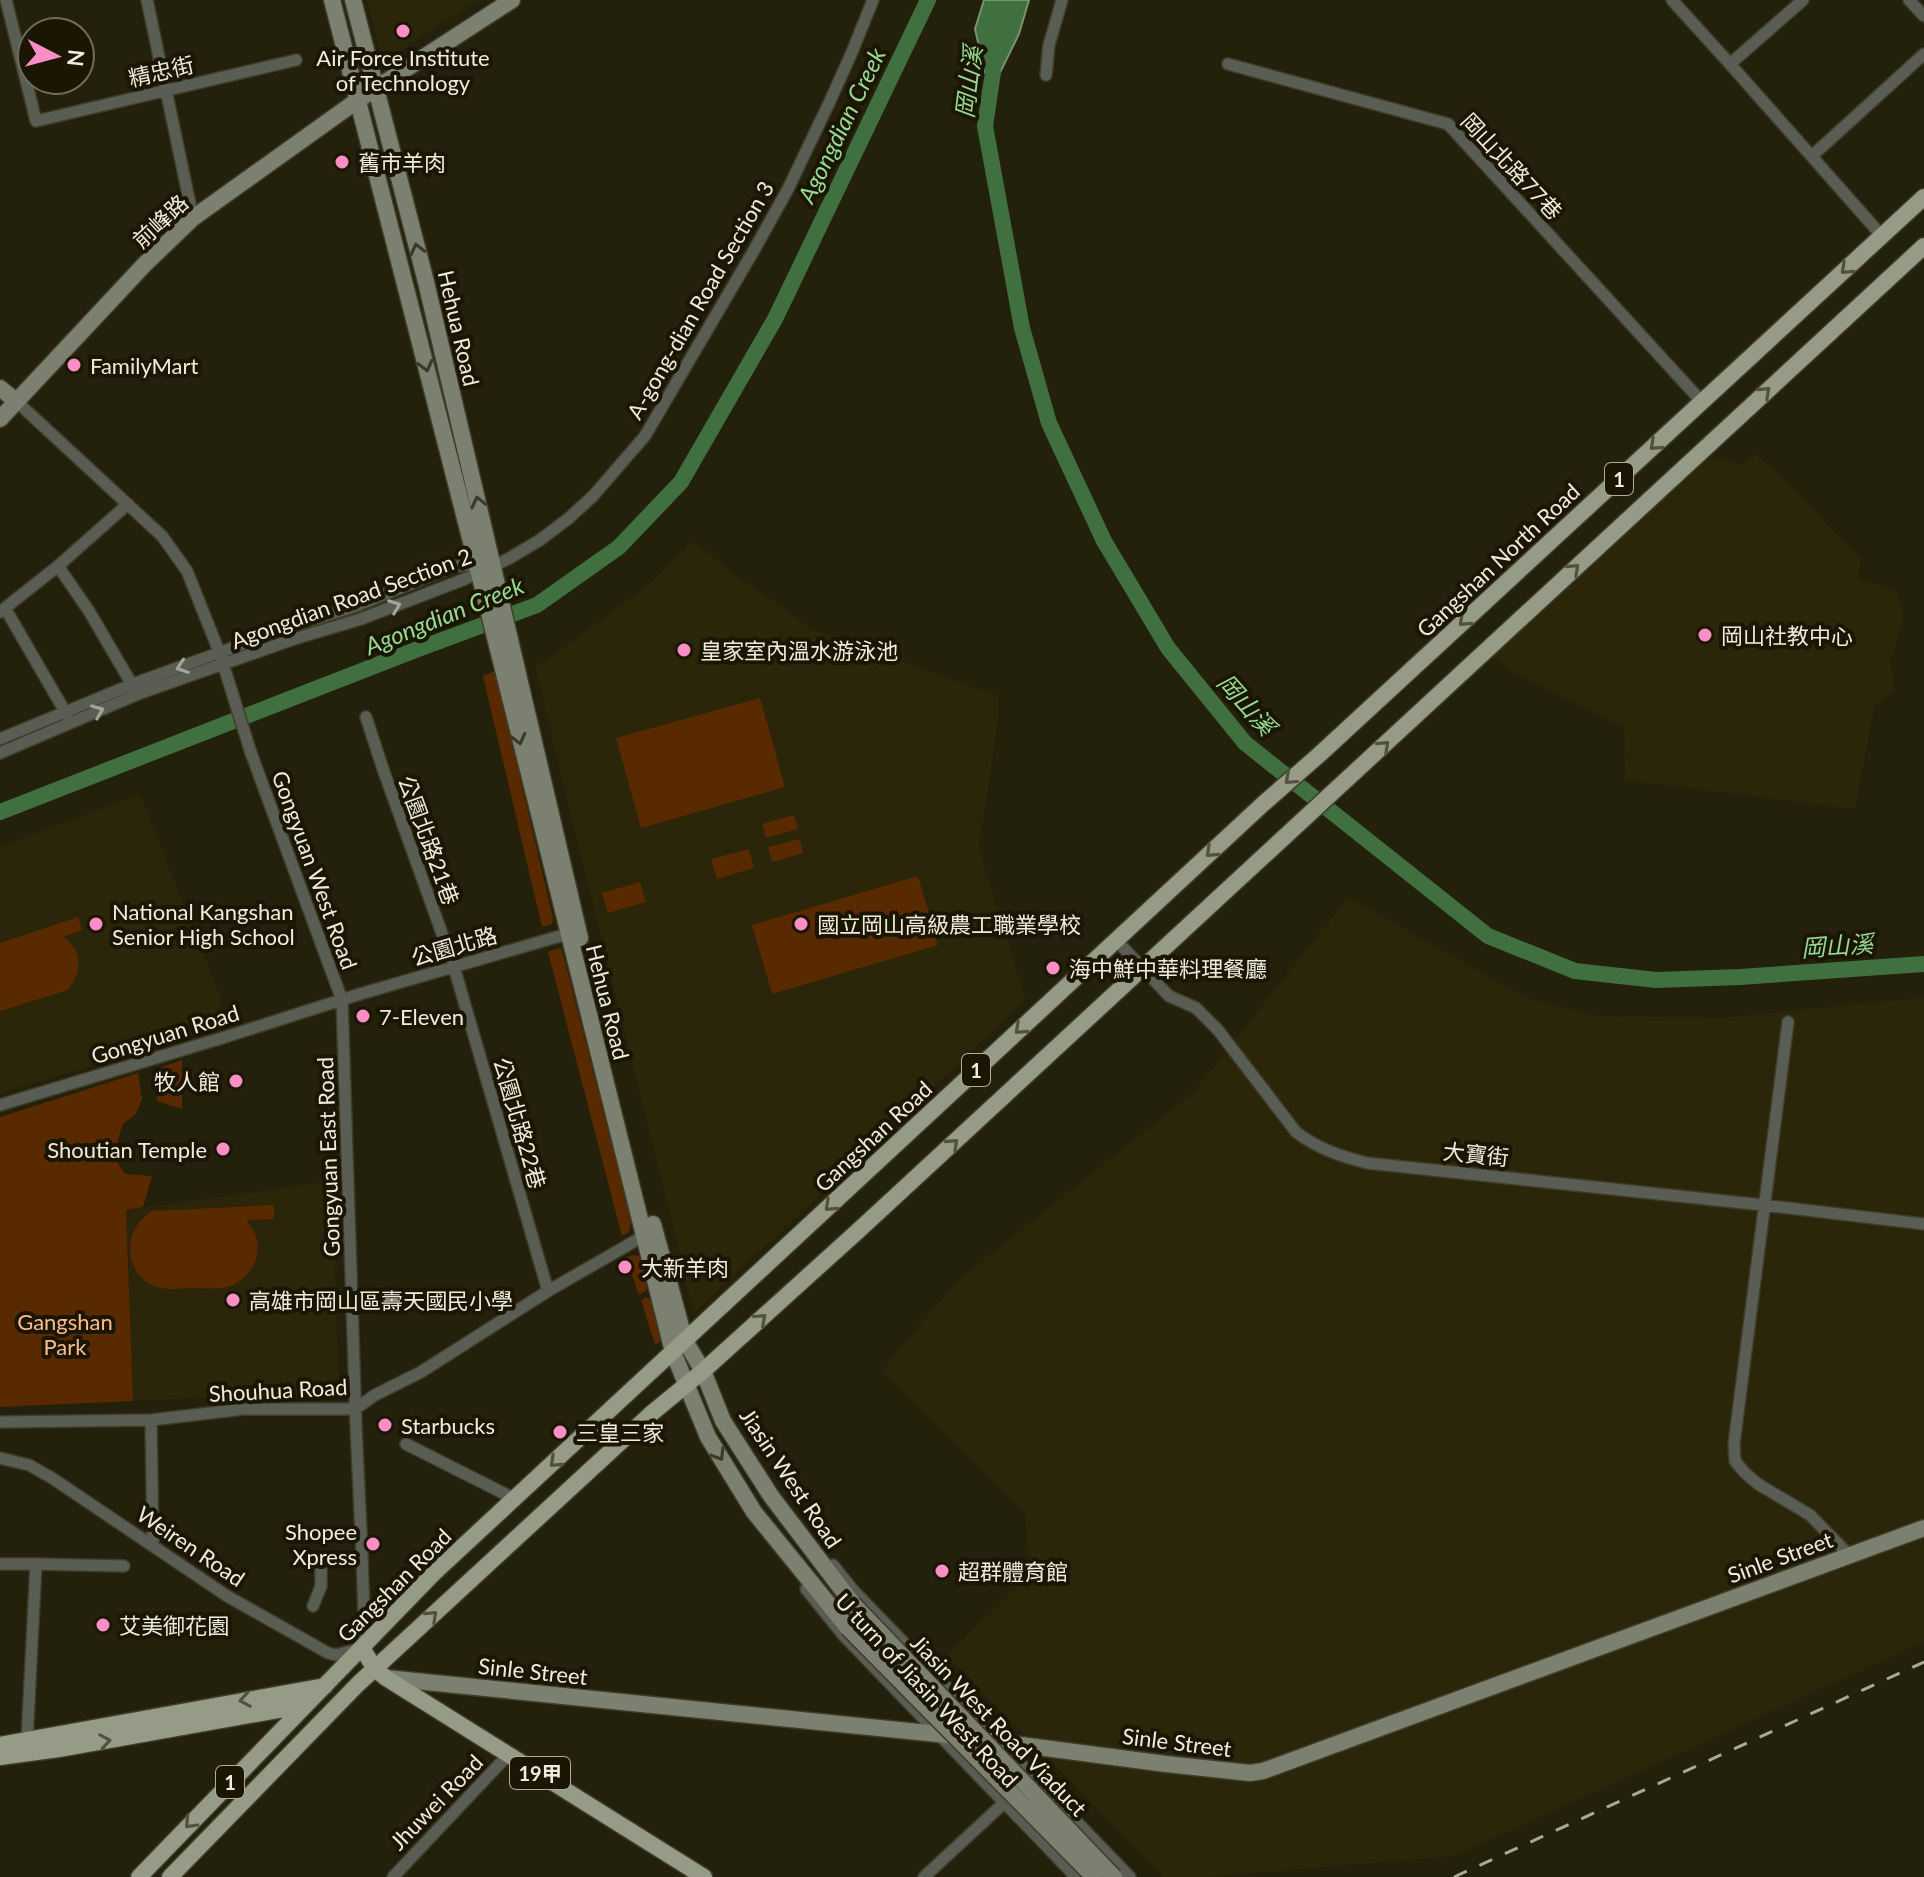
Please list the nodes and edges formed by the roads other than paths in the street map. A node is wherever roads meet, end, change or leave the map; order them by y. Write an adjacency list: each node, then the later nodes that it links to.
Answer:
1 (6, 0): 18 (street, 精忠街)
2 (147, 0): 18 (street)
3 (332, 0): 19 (street, Hehua Road)
4 (353, 0): 17 (street, Hehua Road)
5 (512, 0): 17 (street, 前峰路)
6 (873, 0): 31 (street, A-gong-dian Road Section 3)
7 (1062, 0): 16 (street)
8 (1672, 0): 15 (street)
9 (1803, 0): 15 (street)
10 (1909, 0): 11 (street)
11 (1924, 16)
12 (1924, 54): 20 (street)
13 (296, 60): 18 (street, 精忠街)
14 (1228, 64): 27 (street, 岡山北路77巷)
15 (1730, 64): 20 (street)
16 (1046, 75)
17 (376, 89): 19 (street, 前峰路); 31 (street, Hehua Road, one-way to 17)
18 (166, 90): 22 (street)
19 (358, 100): 22 (street, 前峰路); 31 (street, Hehua Road, one-way to 31)
20 (1812, 156): 23 (street)
21 (1924, 197): 23 (main road, Gangshan North Road / 1)
22 (193, 218): 26 (street, 前峰路)
23 (1882, 236): 27 (main road, Gangshan North Road / 1, one-way to 27)
24 (1924, 246): 45 (main road, 1, one-way to 24)
25 (0, 388): 26 (street)
26 (16, 401): 28 (street, 前峰路); 29 (street, Gongyuan West Road)
27 (1702, 402): 41 (main road, Gangshan North Road / 1, one-way to 41)
28 (0, 419)
29 (128, 504): 30 (street); 35 (street, Gongyuan West Road)
30 (58, 566): 33 (street); 36 (street)
31 (485, 573): 32 (street, Agongdian Road Section 2); 34 (street, Agongdian Road Section 2, one-way to 31); 42 (street, Hehua Road)
32 (356, 606): 34 (street); 35 (street, Agongdian Road Section 2)
33 (2, 610): 37 (street)
34 (361, 619): 35 (street, Agongdian Road Section 2)
35 (221, 659): 36 (street, Agongdian Road Section 2); 46 (street, Gongyuan West Road)
36 (135, 689): 37 (street, Agongdian Road Section 2)
37 (68, 716): 39 (street, Agongdian Road Section 2); 40 (street, Agongdian Road Section 2)
38 (366, 717): 44 (street, 公園北路21巷)
39 (0, 739)
40 (0, 753)
41 (1268, 799): 43 (main road, Gangshan Road / 1, one-way to 43)
42 (574, 932): 44 (street, 公園北路); 51 (street, Hehua Road)
43 (1116, 940): 45 (street, 大寶街); 53 (main road, Gangshan Road / 1, one-way to 53)
44 (454, 967): 46 (street, 公園北路); 52 (street, 公園北路22巷)
45 (1141, 969): 49 (street, 大寶街); 54 (main road, 1, one-way to 45)
46 (342, 1000): 48 (street, Gongyuan Road); 56 (street, Gongyuan East Road)
47 (1788, 1022): 49 (street)
48 (0, 1105)
49 (1763, 1205): 50 (street, 大寶街); 66 (street)
50 (1924, 1224)
51 (650, 1233): 52 (street, Shouhua Road); 53 (street, Hehua Road)
52 (548, 1291): 56 (street, Shouhua Road)
53 (679, 1347): 54 (street, Jiasin West Road); 55 (street, Jiasin West Road); 62 (main road, Gangshan Road / 1, one-way to 62)
54 (703, 1371): 55 (main road, 1); 61 (street, Jiasin West Road)
55 (687, 1384): 63 (street, Jiasin West Road, one-way to 63); 77 (main road, Gangshan Road / 1, one-way to 55)
56 (355, 1409): 57 (street, Shouhua Road); 75 (street, Gongyuan East Road)
57 (151, 1420): 58 (street, Shouhua Road); 65 (street)
58 (0, 1422)
59 (406, 1444): 62 (street)
60 (0, 1458): 65 (street, Weiren Road)
61 (771, 1496): 71 (street, Jiasin West Road); 74 (street, U turn of Jiasin West Road)
62 (515, 1499): 75 (main road, Gangshan Road / 1)
63 (761, 1523): 73 (street, Jiasin West Road); 76 (street, U turn of Jiasin West Road)
64 (1924, 1528): 66 (street, Sinle Street)
65 (153, 1545): 75 (street, Weiren Road)
66 (1849, 1555): 84 (street, Sinle Street)
67 (321, 1558): 72 (street)
68 (0, 1564): 69 (street)
69 (36, 1564): 70 (street); 83 (street)
70 (124, 1566)
71 (853, 1604): 96 (street, Jiasin West Road Viaduct, bridge)
72 (313, 1606)
73 (848, 1628): 95 (street, Jiasin West Road Viaduct, bridge)
74 (897, 1636): 76 (street); 84 (street, U turn of Jiasin West Road)
75 (362, 1648): 77 (main road, 19甲); 79 (main road, Gangshan Road / 1)
76 (869, 1662): 82 (street, U turn of Jiasin West Road)
77 (380, 1674): 78 (main road, Gangshan Road / 1); 82 (street, Sinle Street); 86 (main road, 19甲)
78 (358, 1684): 79 (main road); 80 (main road, Gangshan Road / 1)
79 (322, 1686): 81 (main road, 1); 83 (main road, one-way to 83)
80 (340, 1702): 81 (main road); 90 (main road, 1)
81 (304, 1705): 87 (main road, one-way to 81); 89 (main road, 1, one-way to 89)
82 (938, 1734): 84 (street, Sinle Street); 88 (street, U turn of Jiasin West Road)
83 (27, 1740): 85 (main road)
84 (998, 1741): 97 (street, U turn of Jiasin West Road)
85 (0, 1745)
86 (508, 1755): 91 (street, Jhuwei Road); 92 (main road, 19甲)
87 (0, 1757)
88 (1005, 1802): 93 (street); 94 (street, U turn of Jiasin West Road)
89 (139, 1877)
90 (170, 1877)
91 (393, 1877)
92 (704, 1877)
93 (924, 1877)
94 (1076, 1877)
95 (1094, 1877)
96 (1114, 1877)
97 (1130, 1877)

